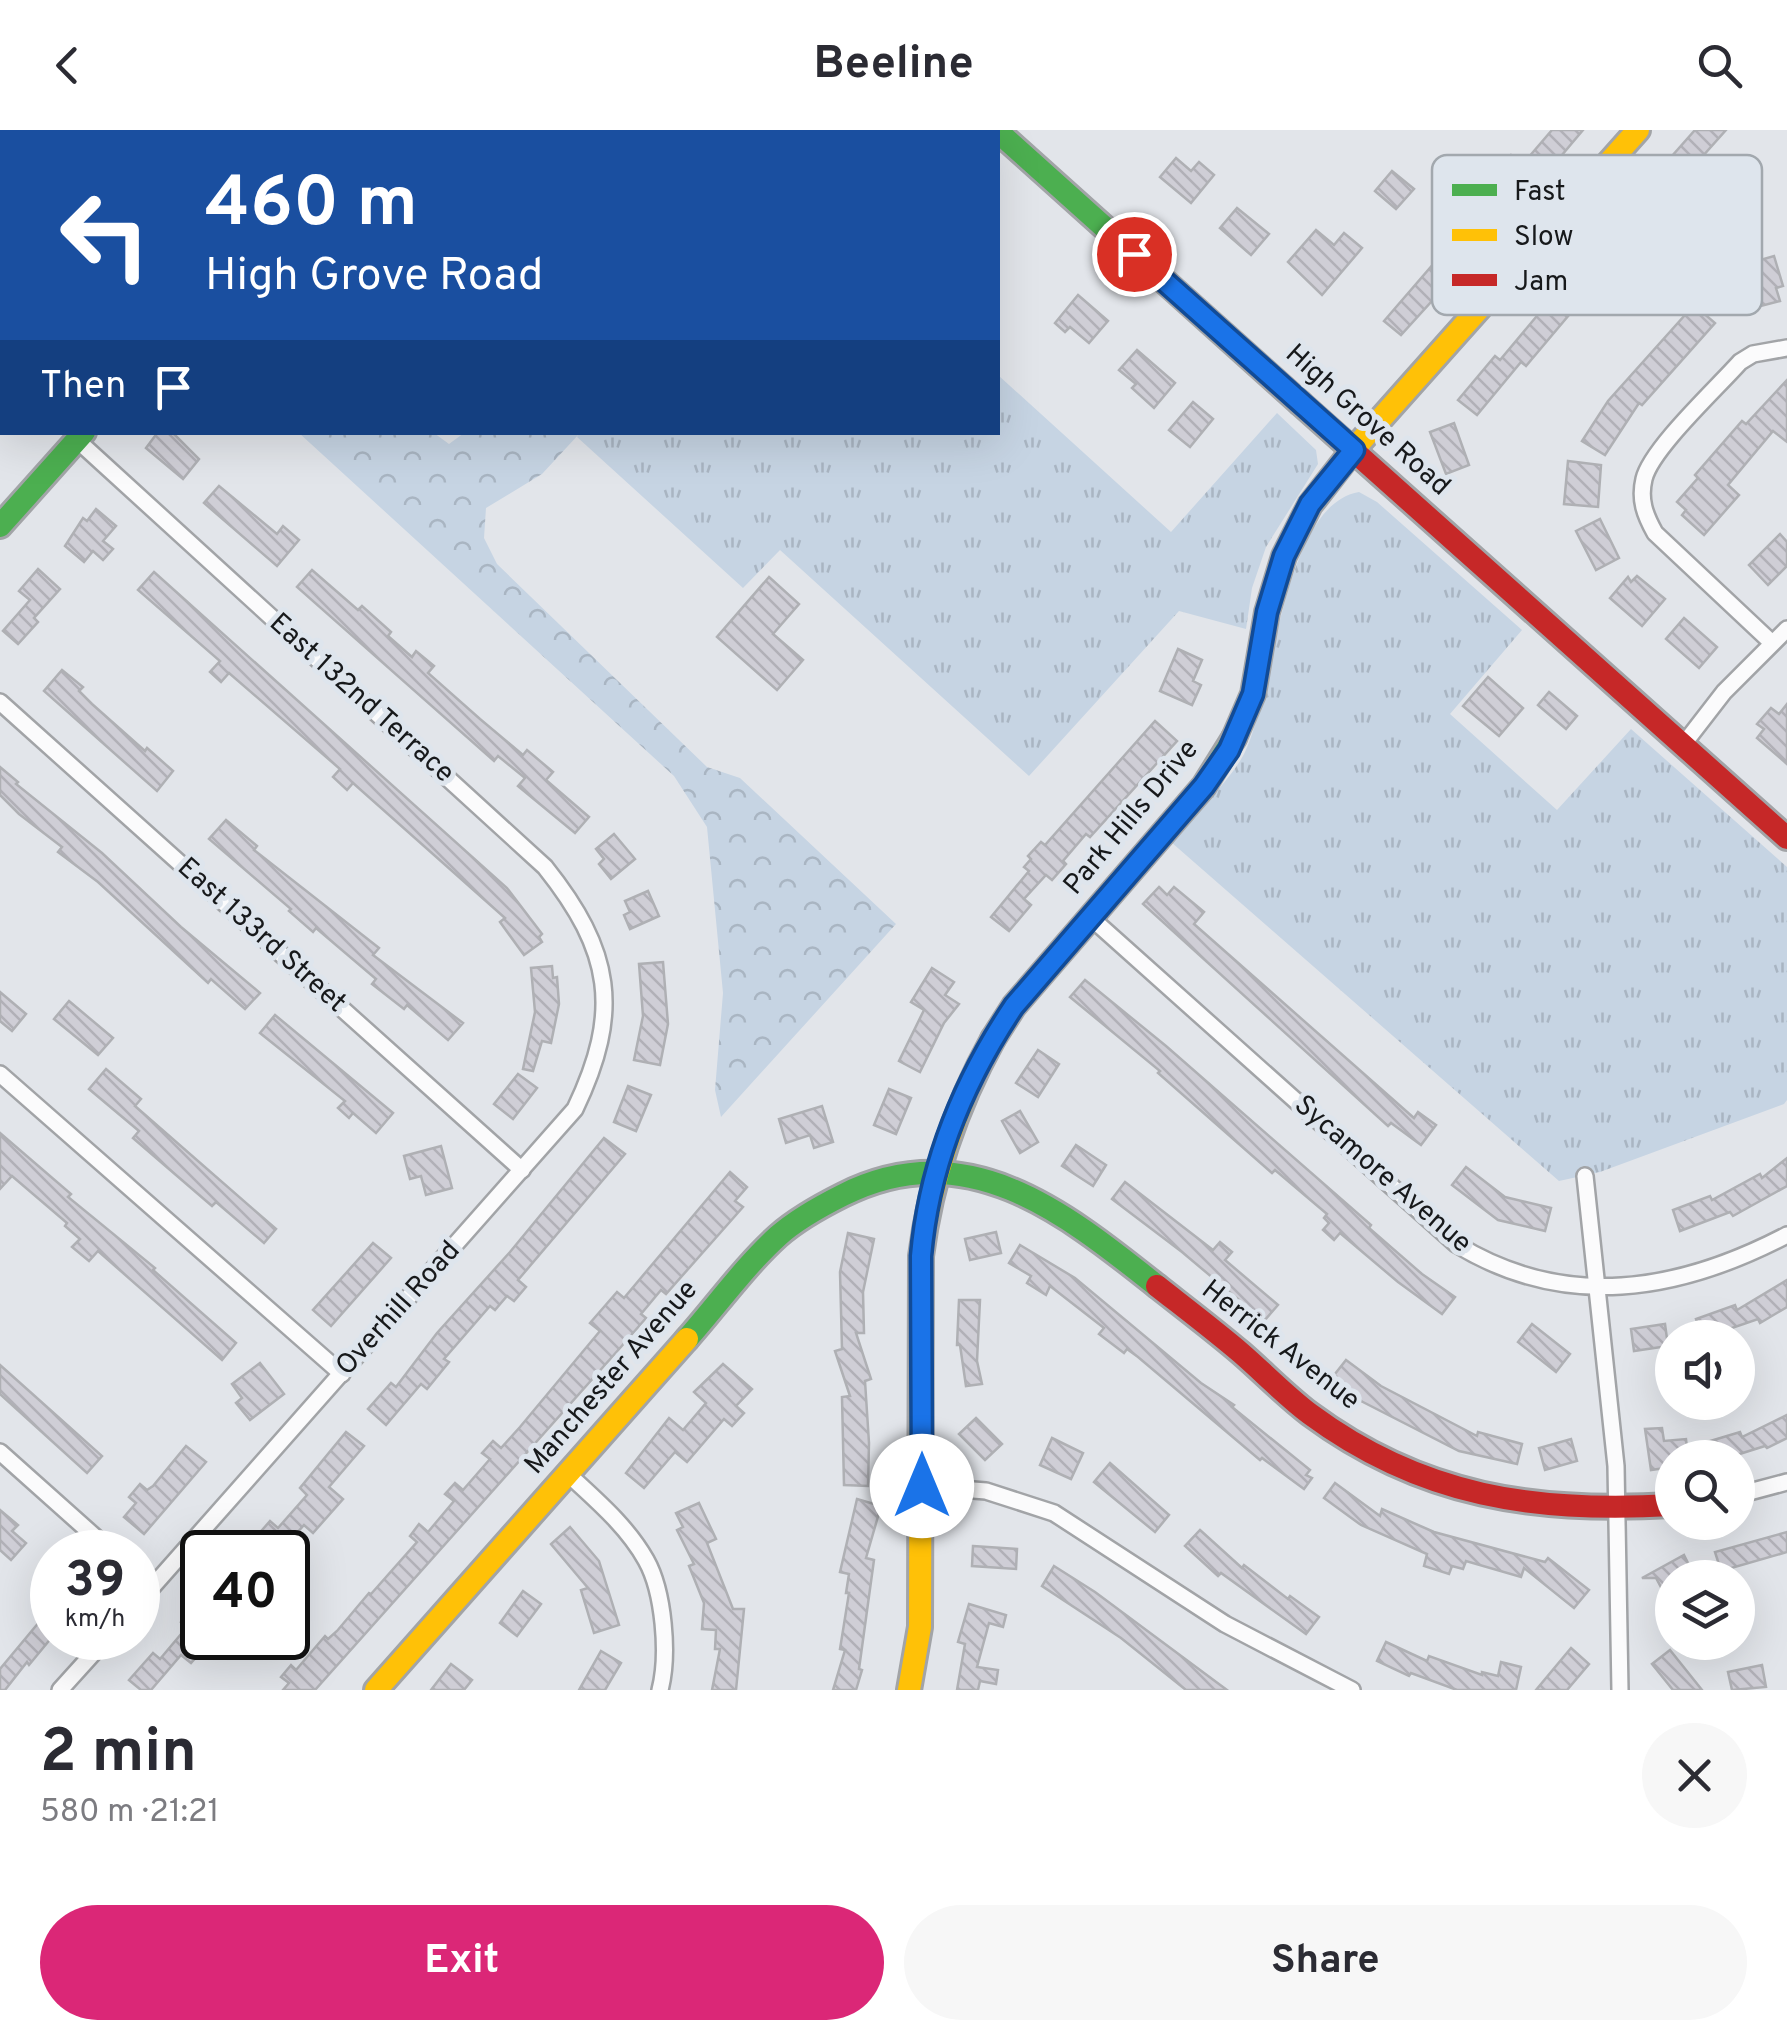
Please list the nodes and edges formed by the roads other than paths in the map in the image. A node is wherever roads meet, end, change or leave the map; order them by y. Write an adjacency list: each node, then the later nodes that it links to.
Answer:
1 (1638, 130): 3 (street)
2 (1000, 134): 7 (street, High Grove Road)
3 (1616, 155)
4 (1474, 315): 7 (street)
5 (1787, 348): 10 (street)
6 (81, 436): 8 (street); 15 (street, East 132nd Terrace)
7 (1354, 450): 12 (street, High Grove Road); 14 (street, Park Hills Drive)
8 (0, 526)
9 (1787, 629): 10 (street)
10 (1771, 642): 12 (street)
11 (0, 702): 17 (street, East 133rd Street)
12 (1684, 745): 13 (street, High Grove Road)
13 (1787, 838)
14 (1089, 916): 18 (street, Park Hills Drive); 21 (street, Sycamore Avenue)
15 (602, 987): 17 (street, Overhill Road)
16 (0, 1074): 22 (street)
17 (522, 1170): 22 (street, Overhill Road)
18 (935, 1172): 24 (street, Manchester Avenue); 26 (street, Park Hills Drive); 29 (street, Herrick Avenue)
19 (1585, 1176): 21 (street)
20 (1787, 1234): 21 (street, Sycamore Avenue)
21 (1597, 1288): 29 (street)
22 (342, 1374): 31 (street, Overhill Road)
23 (0, 1452): 30 (street)
24 (568, 1474): 34 (street, Manchester Avenue); 35 (street)
25 (1787, 1482): 27 (street)
26 (922, 1486): 36 (street, Park Hills Drive); 37 (street)
27 (1755, 1490)
28 (1655, 1506): 29 (street, Herrick Avenue)
29 (1616, 1509): 38 (street)
30 (87, 1530)
31 (160, 1578)
32 (87, 1660): 33 (street)
33 (60, 1690)
34 (376, 1690)
35 (660, 1690)
36 (908, 1690)
37 (1352, 1690)
38 (1620, 1690)

